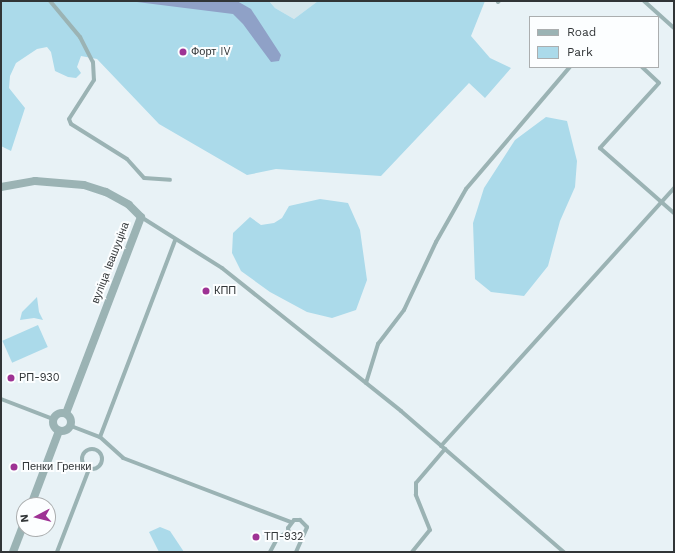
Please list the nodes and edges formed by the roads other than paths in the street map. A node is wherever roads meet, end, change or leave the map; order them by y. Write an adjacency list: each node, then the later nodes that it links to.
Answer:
1 (50, 1): 6 (lane)
2 (644, 1): 3 (lane)
3 (674, 28)
4 (569, 68): 13 (lane)
5 (643, 68): 9 (lane)
6 (170, 180)
7 (1, 188): 11 (street, вуліца Івашуціна)
8 (674, 188): 9 (lane)
9 (662, 202): 10 (lane); 20 (lane)
10 (674, 213)
11 (141, 217): 12 (lane); 15 (street, вуліца Івашуціна)
12 (175, 241): 13 (lane); 19 (lane)
13 (366, 383): 20 (lane)
14 (1, 399): 16 (lane)
15 (66, 413): 16 (street); 17 (street)
16 (53, 419): 18 (street)
17 (71, 426): 18 (street); 19 (lane)
18 (59, 431): 22 (street)
19 (100, 437): 23 (lane)
20 (443, 448): 31 (lane); 32 (lane)
21 (89, 469): 21 (lane); 28 (lane)
22 (34, 497)
23 (291, 522): 24 (lane); 26 (lane)
24 (288, 531): 26 (lane); 29 (lane)
25 (19, 537): 27 (street)
26 (301, 538): 30 (lane)
27 (13, 552)
28 (57, 552)
29 (270, 552)
30 (296, 552)
31 (412, 552)
32 (564, 552)

